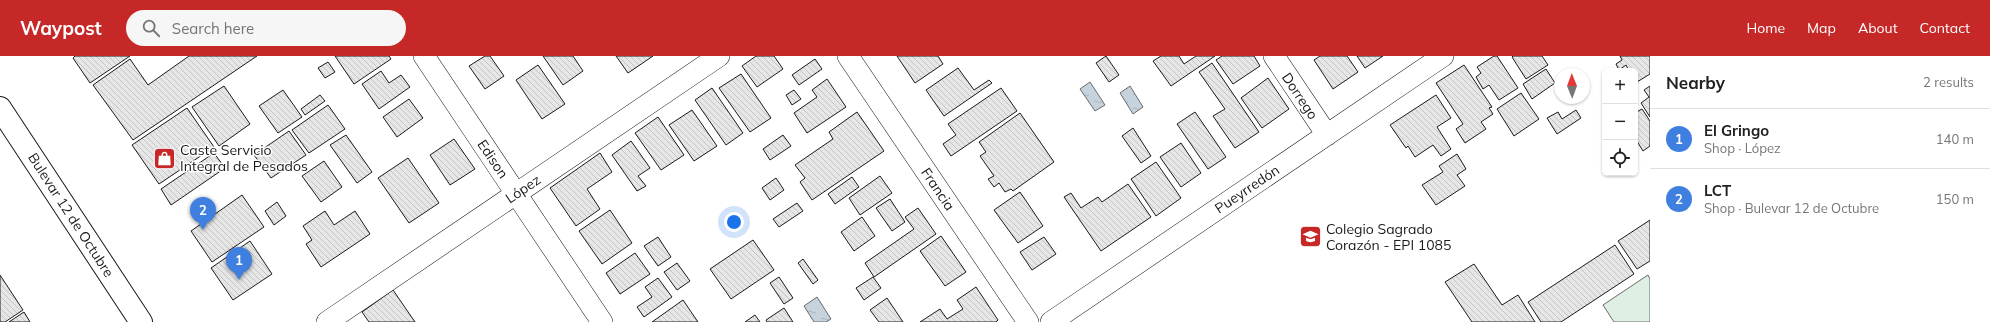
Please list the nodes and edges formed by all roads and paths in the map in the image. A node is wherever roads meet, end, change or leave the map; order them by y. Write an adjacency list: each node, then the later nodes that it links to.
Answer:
1 (424, 56): 8 (street, Edison)
2 (719, 56): 8 (street, López)
3 (848, 56): 12 (street, Francia)
4 (1274, 56): 7 (street, Dorrego)
5 (1444, 56): 7 (street, Pueyrredón)
6 (0, 108): 9 (highway, Bulevar 12 de Octubre)
7 (1327, 135): 13 (street, Pueyrredón)
8 (516, 194): 10 (street, López); 11 (street, Edison)
9 (141, 322)
10 (327, 322)
11 (602, 322)
12 (1028, 322)
13 (1052, 322)

